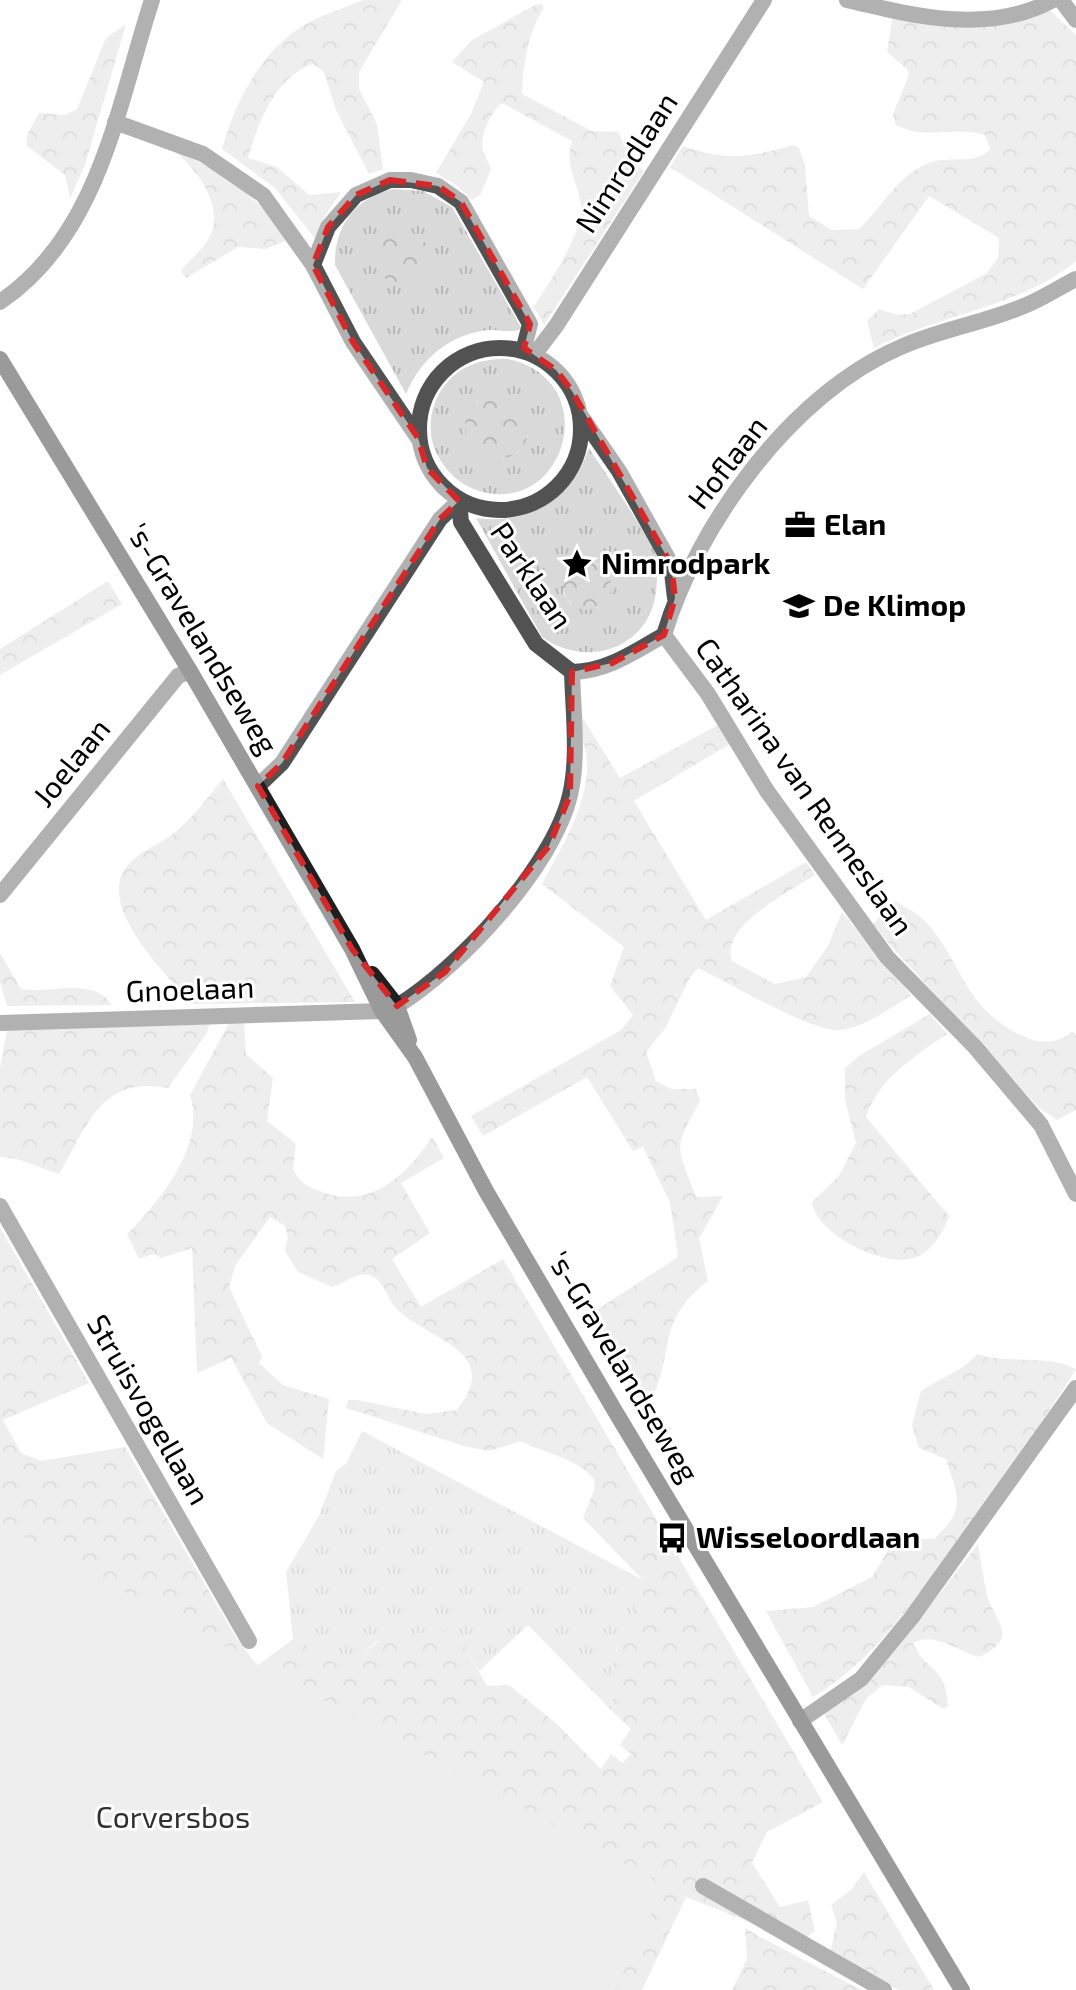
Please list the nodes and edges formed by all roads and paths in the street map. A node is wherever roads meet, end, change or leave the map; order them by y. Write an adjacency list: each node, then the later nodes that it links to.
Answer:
1 (152, 0): 7 (street)
2 (764, 0): 11 (street, Nimrodlaan)
3 (847, 0): 4 (street)
4 (1053, 0)
5 (1061, 0): 6 (street)
6 (1076, 20)
7 (115, 122): 8 (street); 10 (street)
8 (313, 265): 11 (street); 14 (street)
9 (1076, 279): 16 (street, Hoflaan)
10 (0, 302)
11 (528, 353): 13 (street); 14 (street)
12 (0, 359): 18 (street, 's-Gravelandseweg)
13 (581, 416): 15 (street); 16 (street)
14 (418, 438): 15 (street)
15 (459, 501): 19 (street, Parklaan); 20 (street)
16 (675, 598): 17 (street, Hoflaan)
17 (664, 635): 19 (street); 24 (street, Catharina van Renneslaan)
18 (190, 671): 20 (street, 's-Gravelandseweg); 21 (street, Joelaan)
19 (572, 672): 22 (street)
20 (258, 786): 22 (street, 's-Gravelandseweg)
21 (0, 895)
22 (390, 1008): 23 (street, Gnoelaan); 28 (street, 's-Gravelandseweg)
23 (0, 1023)
24 (1076, 1194)
25 (0, 1206): 27 (street, Struisvogellaan)
26 (1076, 1388): 28 (street)
27 (249, 1641)
28 (800, 1721): 31 (street, 's-Gravelandseweg)
29 (703, 1886): 30 (street)
30 (884, 1990)
31 (962, 1990)

